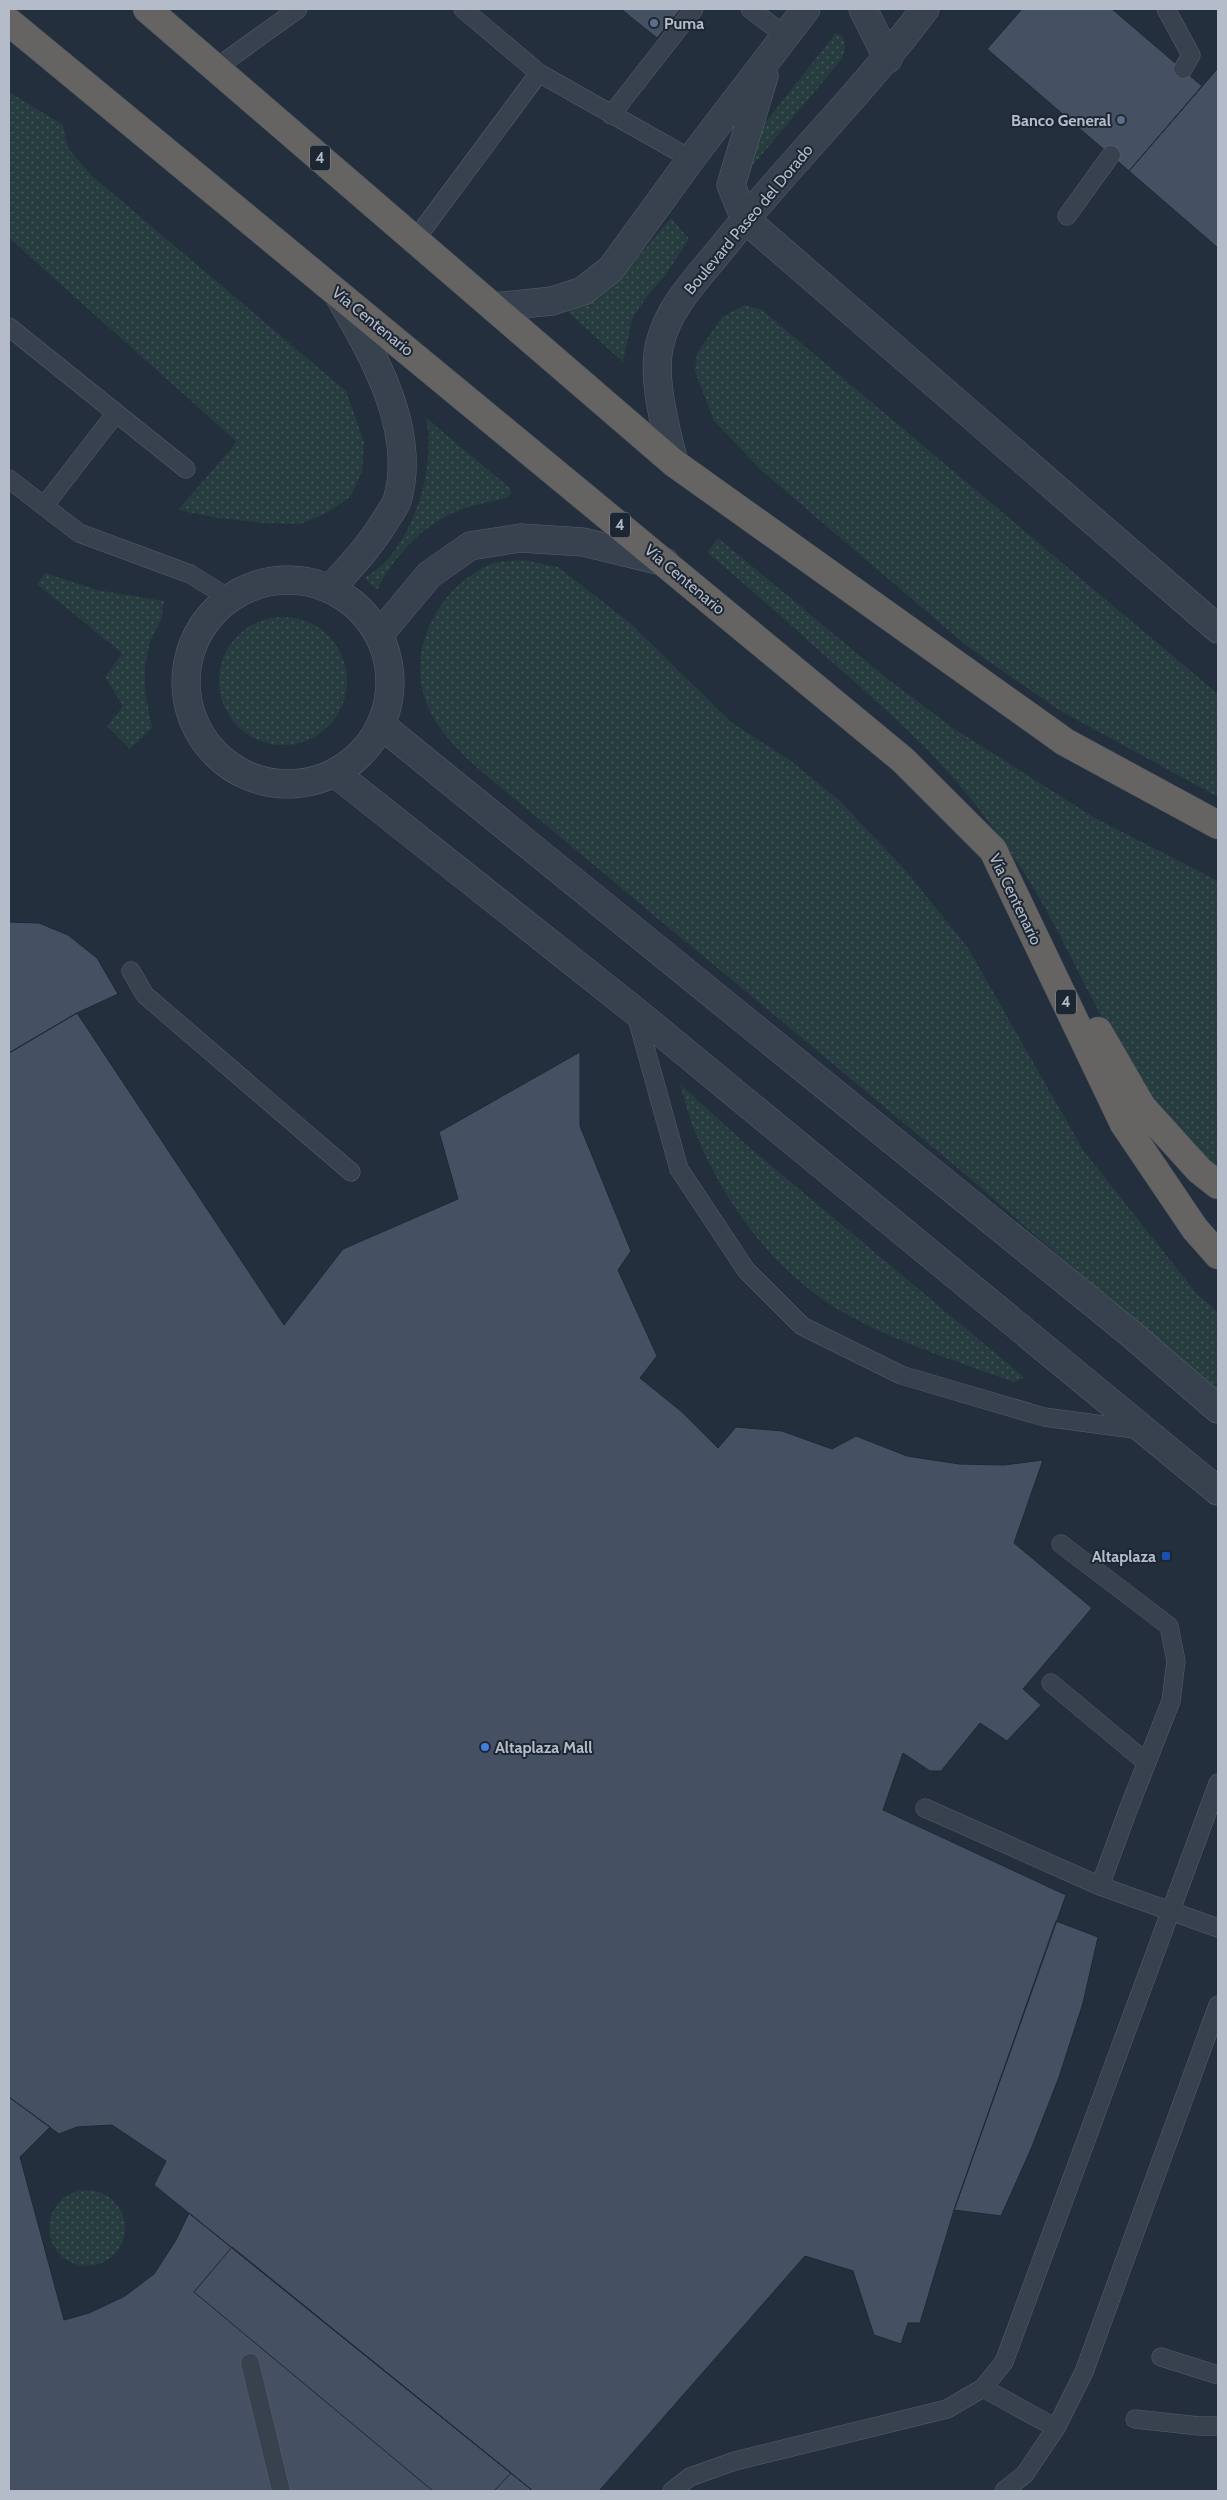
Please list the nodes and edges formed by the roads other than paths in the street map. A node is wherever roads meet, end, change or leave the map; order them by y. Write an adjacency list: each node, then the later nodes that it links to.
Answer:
1 (147, 9): 14 (highway, 4)
2 (298, 9): 14 (lane)
3 (463, 9): 16 (lane)
4 (694, 9): 17 (lane)
5 (750, 9): 11 (lane)
6 (806, 9): 11 (street)
7 (863, 9): 13 (street)
8 (925, 9): 13 (street, Boulevard Paseo del Dorado)
9 (1166, 9): 15 (lane)
10 (9, 22): 23 (highway, Vía Centenario / 4)
11 (786, 36): 12 (street)
12 (769, 58): 19 (street); 21 (street)
13 (888, 59): 21 (street, Boulevard Paseo del Dorado)
14 (216, 68): 22 (highway, 4)
15 (1183, 69)
16 (539, 73): 17 (lane); 22 (lane)
17 (611, 115): 19 (lane)
18 (1112, 155): 20 (lane)
19 (691, 159): 24 (street)
20 (1067, 216)
21 (745, 219): 27 (street, Boulevard Paseo del Dorado); 34 (street)
22 (415, 240): 24 (highway, 4)
23 (336, 291): 31 (highway, Vía Centenario / 4); 32 (street)
24 (493, 307): 27 (highway, 4)
25 (9, 327): 26 (lane)
26 (116, 413): 28 (lane); 30 (lane)
27 (674, 463): 38 (highway, 4)
28 (186, 469)
29 (9, 479): 30 (lane)
30 (44, 506): 33 (lane)
31 (665, 562): 35 (street); 39 (highway, Vía Centenario / 4)
32 (330, 589): 33 (street); 35 (street)
33 (229, 598): 37 (street)
34 (1218, 629)
35 (379, 635): 36 (street)
36 (382, 725): 37 (street); 45 (street)
37 (335, 773): 41 (street)
38 (1218, 825)
39 (993, 850): 43 (highway); 44 (highway, Vía Centenario / 4)
40 (131, 971): 42 (lane)
41 (635, 1011): 46 (street); 46 (lane)
42 (351, 1172)
43 (1218, 1185)
44 (1218, 1255)
45 (1218, 1410)
46 (1147, 1431): 47 (street)
47 (1218, 1491)
48 (1061, 1544): 50 (lane)
49 (1051, 1683): 50 (lane)
50 (1147, 1763): 53 (lane)
51 (1218, 1783): 54 (lane)
52 (924, 1808): 53 (lane)
53 (1100, 1886): 54 (lane)
54 (1170, 1912): 55 (lane); 60 (lane)
55 (1218, 1928)
56 (1218, 2005): 63 (lane)
57 (1161, 2357): 59 (lane)
58 (250, 2363): 64 (lane)
59 (1218, 2375)
60 (983, 2388): 63 (lane); 65 (lane)
61 (1135, 2419): 62 (lane)
62 (1218, 2426)
63 (1056, 2428): 66 (lane)
64 (281, 2491)
65 (672, 2491)
66 (1004, 2491)

